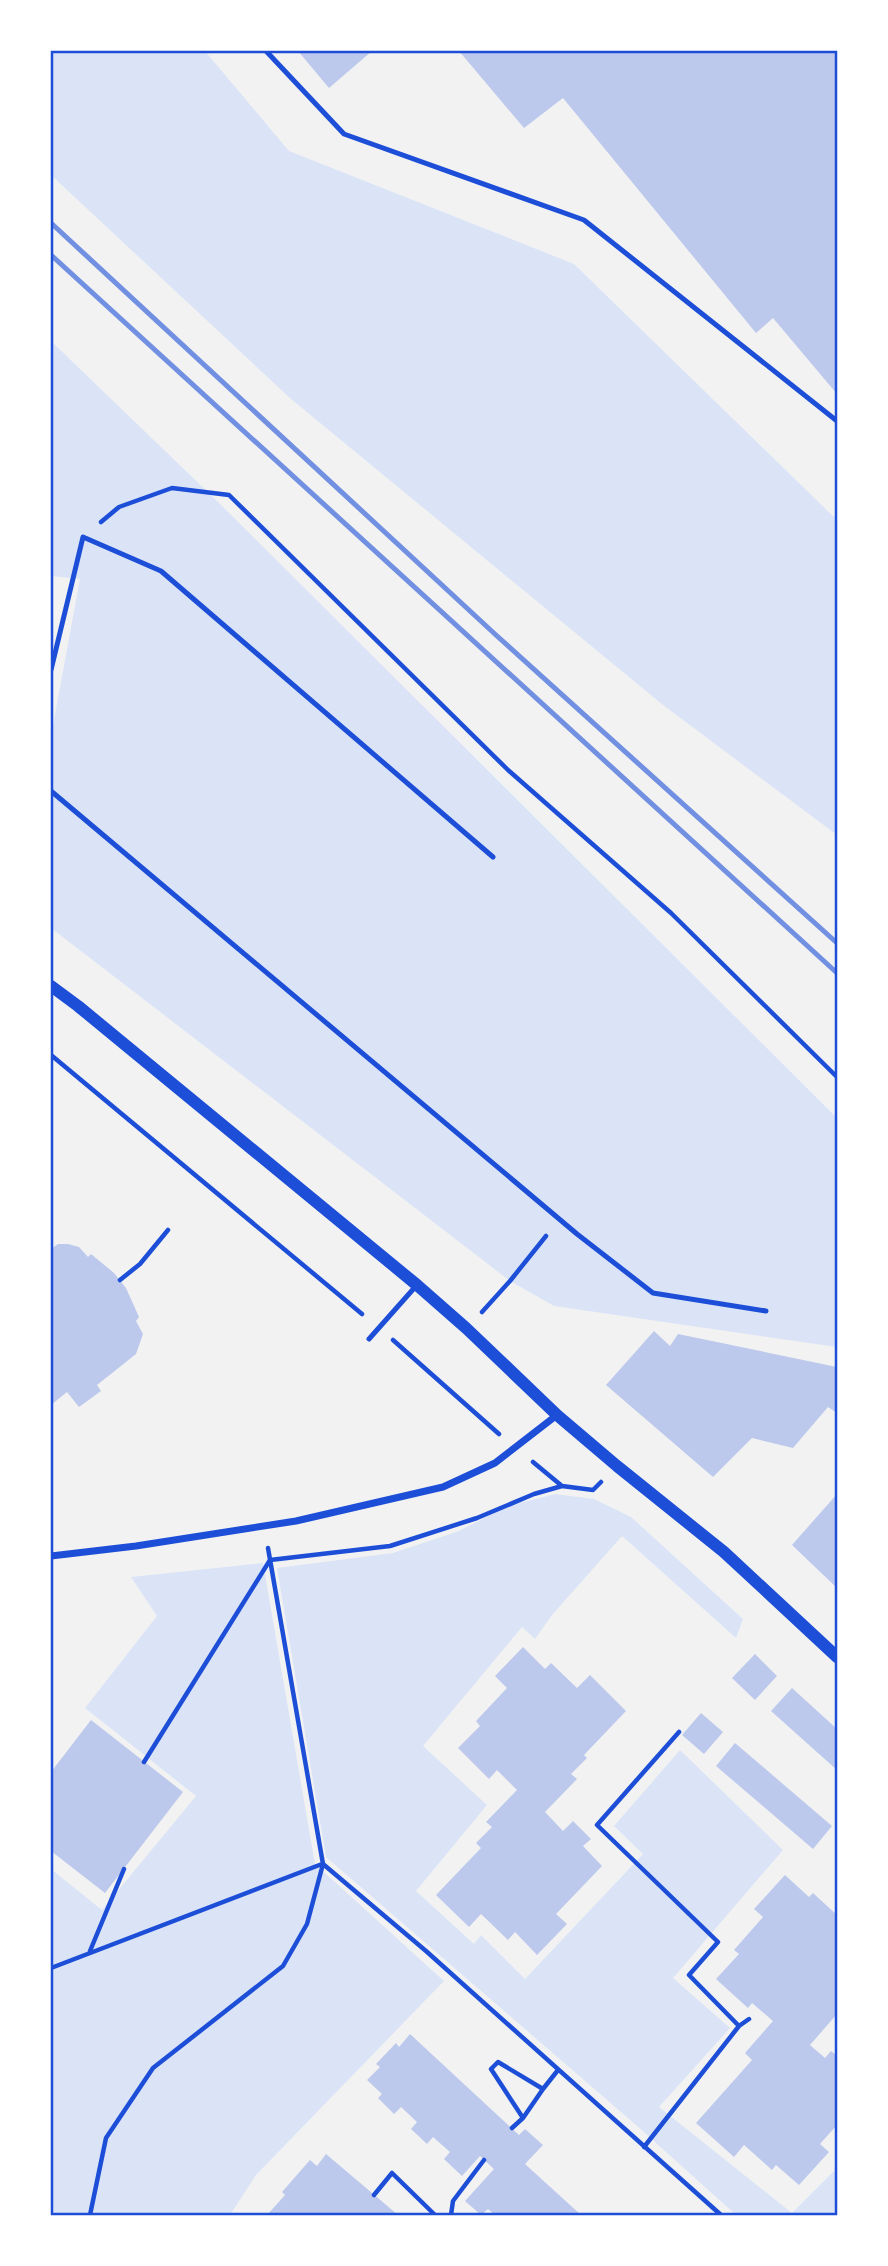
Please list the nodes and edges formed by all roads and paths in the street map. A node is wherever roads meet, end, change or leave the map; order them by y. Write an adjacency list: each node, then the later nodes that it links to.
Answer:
1 (266, 51): 2 (lane)
2 (837, 421)
3 (83, 537): 4 (lane); 6 (lane); 9 (path)
4 (51, 670)
5 (51, 792): 10 (lane)
6 (493, 858)
7 (51, 986): 13 (street)
8 (51, 1055): 16 (path)
9 (837, 1077)
10 (559, 1219): 14 (lane); 15 (path)
11 (168, 1230): 12 (path)
12 (120, 1280)
13 (417, 1285): 15 (street); 16 (lane)
14 (766, 1311)
15 (466, 1328): 18 (street)
16 (379, 1329): 17 (lane); 19 (path)
17 (369, 1339)
18 (557, 1415): 19 (street); 20 (street)
19 (515, 1449): 21 (path); 22 (street)
20 (617, 1466): 21 (path); 25 (street)
21 (562, 1486): 24 (path)
22 (264, 1527): 23 (street); 24 (path)
23 (51, 1556)
24 (270, 1560): 27 (path); 28 (path)
25 (837, 1657)
26 (679, 1732): 33 (path)
27 (144, 1762)
28 (323, 1864): 30 (path); 34 (path); 41 (path)
29 (124, 1869): 30 (path)
30 (90, 1952): 31 (path)
31 (51, 1968)
32 (749, 2019): 33 (path)
33 (740, 2026): 38 (path)
34 (558, 2070): 35 (path); 38 (path)
35 (543, 2089): 36 (path); 36 (path)
36 (523, 2118): 37 (path)
37 (512, 2128)
38 (645, 2147): 44 (path)
39 (484, 2160): 43 (path)
40 (374, 2195): 42 (path)
41 (90, 2215)
42 (435, 2215)
43 (451, 2215)
44 (721, 2215)

